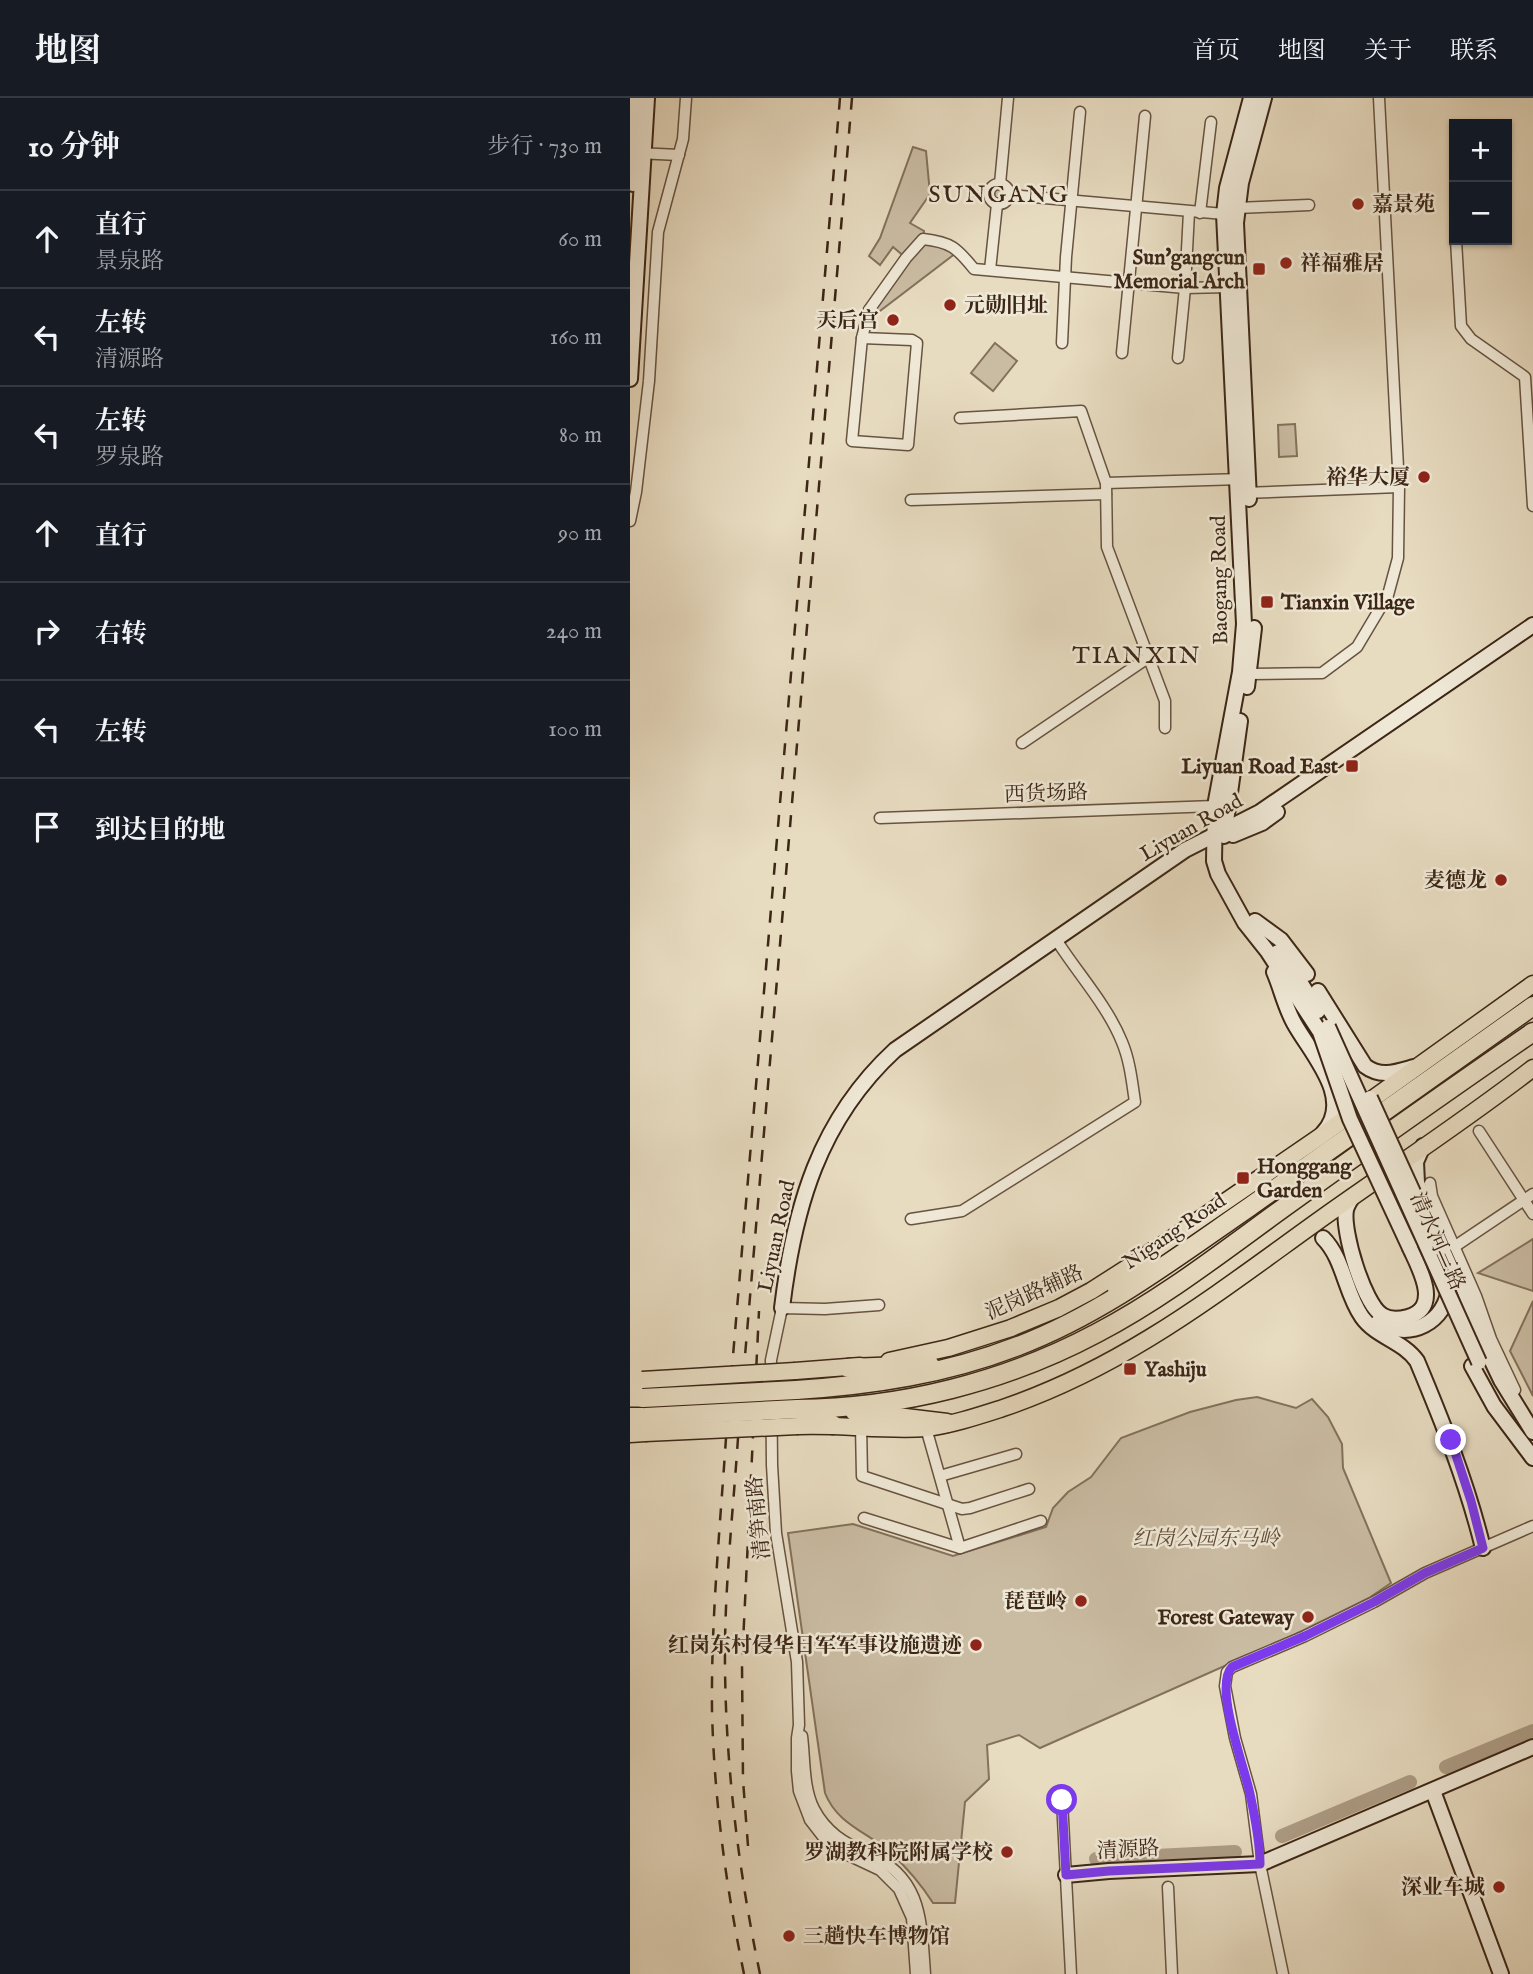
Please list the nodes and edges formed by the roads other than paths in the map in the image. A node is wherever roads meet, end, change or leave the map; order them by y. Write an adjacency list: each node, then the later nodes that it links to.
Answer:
1 (637, 98): 14 (main road)
2 (647, 98): 14 (main road)
3 (686, 98): 15 (street)
4 (1008, 98): 16 (street)
5 (1241, 98): 12 (main road)
6 (1251, 98): 12 (main road, Baogang Road)
7 (1264, 98): 12 (main road, Baogang Road)
8 (1271, 98): 12 (main road)
9 (1379, 98): 41 (street)
10 (1080, 112): 18 (street)
11 (1145, 116): 21 (street)
12 (1252, 120): 22 (main road, Baogang Road)
13 (1211, 122): 24 (street)
14 (640, 153): 15 (street); 26 (main road); 37 (main road)
15 (679, 155): 45 (street)
16 (1000, 184): 17 (street); 19 (street)
17 (1010, 195): 18 (street); 19 (street)
18 (1071, 202): 21 (street); 28 (street)
19 (997, 204): 27 (street)
20 (1309, 205): 22 (street)
21 (1136, 207): 23 (street); 29 (street)
22 (1231, 211): 24 (street); 30 (main road, Baogang Road); 40 (main road, Baogang Road)
23 (1189, 212): 24 (street); 31 (street)
24 (1200, 213)
25 (1456, 245): 36 (street)
26 (630, 254)
27 (990, 270): 28 (street); 32 (street)
28 (1065, 278): 29 (street); 33 (street)
29 (1128, 284): 31 (street); 34 (street)
30 (1228, 287): 31 (street); 40 (main road, Baogang Road)
31 (1185, 288): 35 (street)
32 (862, 338): 32 (street)
33 (1062, 343)
34 (1122, 353)
35 (1178, 358)
36 (1529, 378): 44 (street)
37 (630, 379)
38 (960, 418): 39 (street)
39 (1106, 483): 40 (street); 42 (street)
40 (1243, 486): 41 (street); 49 (main road, Baogang Road); 52 (main road, Baogang Road)
41 (1399, 487): 49 (street)
42 (1106, 494): 43 (street); 48 (street)
43 (911, 500)
44 (1533, 506)
45 (630, 521)
46 (1533, 625): 54 (main road, Liyuan Road)
47 (1533, 635): 54 (main road, Liyuan Road)
48 (1149, 657): 50 (street); 51 (street)
49 (1249, 674): 54 (main road, Baogang Road)
50 (1165, 728)
51 (1023, 743)
52 (1214, 806): 53 (street, 西货场路); 54 (main road, Baogang Road)
53 (880, 818)
54 (1219, 836): 55 (main road, Baogang Road); 56 (main road, Liyuan Road); 76 (main road, Liyuan Road)
55 (1250, 922): 59 (main road, Baogang Road); 61 (main road); 64 (main road)
56 (1059, 944): 70 (street); 76 (main road, Liyuan Road)
57 (1533, 984): 61 (main road, 泥岗路辅路)
58 (1533, 1006): 77 (highway, Nigang Road)
59 (1324, 1030): 67 (main road, bridge); 72 (main road, bridge); 79 (main road, 清水河三路, bridge)
60 (1533, 1032): 82 (highway, Nigang Road)
61 (1422, 1064): 64 (main road, 泥岗路辅路)
62 (1533, 1068): 65 (main road)
63 (1479, 1131): 68 (street)
64 (1318, 1138): 74 (main road, 泥岗路辅路)
65 (1423, 1146): 67 (main road); 89 (main road)
66 (1430, 1183): 73 (street)
67 (1353, 1196): 71 (main road)
68 (1528, 1197): 69 (street); 73 (street)
69 (1533, 1214)
70 (911, 1219)
71 (1301, 1234): 72 (main road); 84 (main road)
72 (1323, 1238): 100 (main road)
73 (1454, 1247): 83 (street)
74 (1152, 1252): 77 (highway); 80 (main road, 泥岗路辅路)
75 (878, 1305): 76 (street)
76 (782, 1308): 101 (street, 清笋南路)
77 (1094, 1311): 78 (highway, Nigang Road)
78 (961, 1364): 80 (highway); 81 (highway, Nigang Road, bridge)
79 (1476, 1364): 90 (main road, 清水河三路); 92 (main road, 清水河三路)
80 (848, 1368): 81 (main road, 泥岗路辅路, bridge)
81 (636, 1389)
82 (803, 1414): 84 (highway); 85 (highway, bridge); 86 (highway)
83 (1533, 1421)
84 (947, 1423): 88 (main road)
85 (636, 1425)
86 (833, 1425): 87 (main road)
87 (861, 1426): 88 (main road); 95 (street)
88 (926, 1427): 93 (street)
89 (1533, 1432)
90 (1533, 1443)
91 (1016, 1454): 93 (street)
92 (1533, 1458)
93 (940, 1476): 95 (street)
94 (1029, 1489): 95 (street)
95 (948, 1506): 99 (street)
96 (864, 1518): 99 (street)
97 (1041, 1521): 99 (street)
98 (1533, 1526): 100 (street)
99 (960, 1548)
100 (1483, 1548): 105 (street)
101 (799, 1725): 108 (street, 清笋南路); 109 (street, 清笋南路)
102 (1533, 1750): 103 (main road, 清源路)
103 (1433, 1793): 105 (main road, 清源路); 113 (main road)
104 (1062, 1800): 106 (street)
105 (1261, 1861): 106 (main road, 清源路); 112 (street)
106 (1066, 1875): 110 (street)
107 (1168, 1887): 111 (street)
108 (916, 1974)
109 (925, 1974)
110 (1071, 1974)
111 (1172, 1974)
112 (1283, 1974)
113 (1501, 1974)

